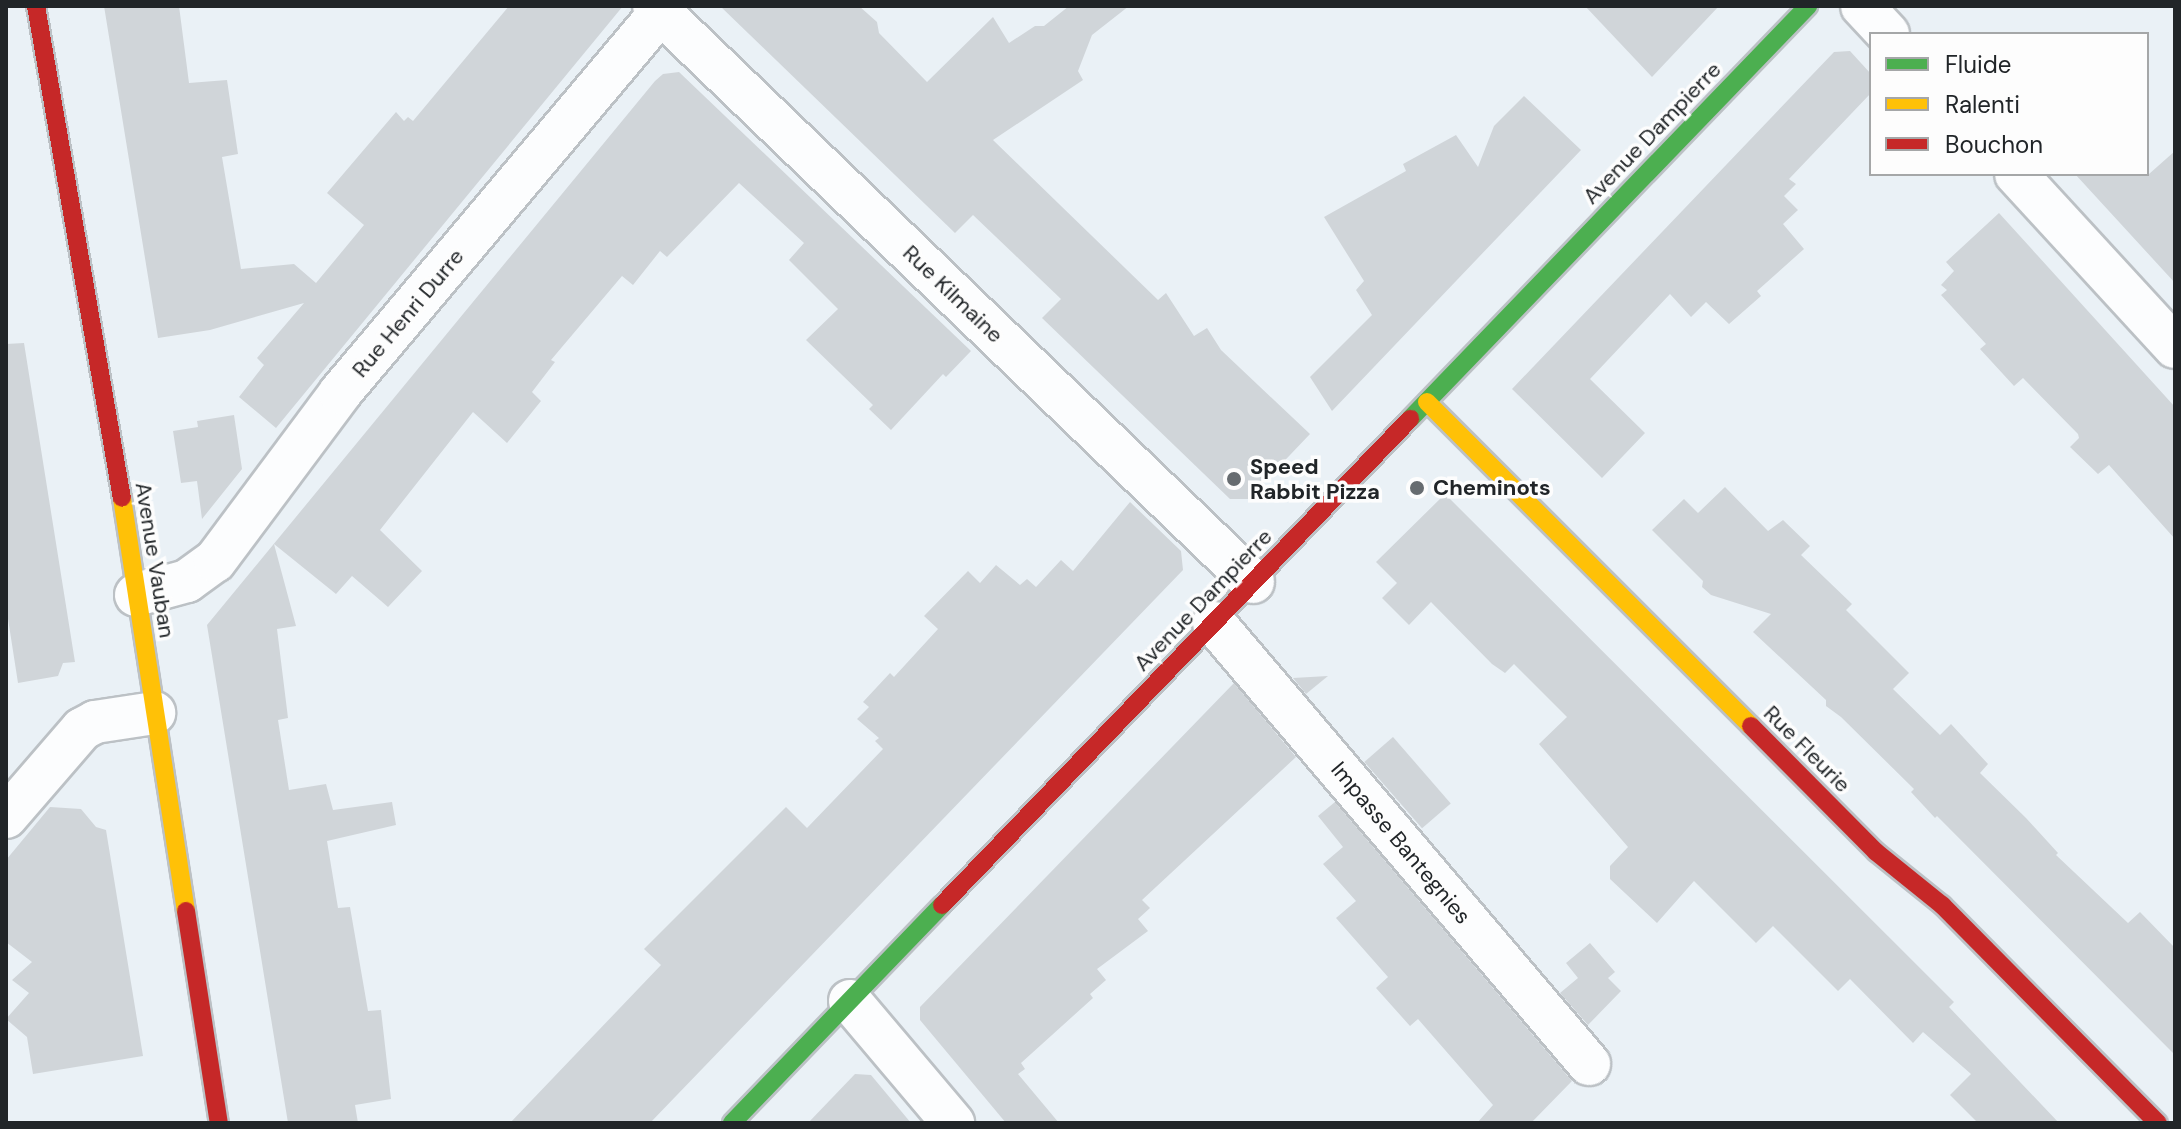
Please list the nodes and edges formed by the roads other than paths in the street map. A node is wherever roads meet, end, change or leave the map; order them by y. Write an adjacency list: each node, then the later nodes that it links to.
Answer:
1 (36, 6): 10 (street, Avenue Vauban)
2 (1808, 6): 8 (street, Avenue Dampierre)
3 (1862, 6): 5 (street)
4 (660, 8): 9 (street, Rue Kilmaine); 10 (street, Rue Henri Durre)
5 (1886, 32)
6 (2018, 176): 7 (street)
7 (2175, 347)
8 (1427, 402): 9 (street, Avenue Dampierre); 19 (street, Rue Fleurie)
9 (1253, 582): 11 (street, Avenue Dampierre)
10 (136, 595): 12 (street, Avenue Vauban)
11 (1214, 623): 14 (street, Avenue Dampierre); 15 (street, Impasse Bantegnies)
12 (154, 713): 13 (street); 16 (street, Avenue Vauban)
13 (6, 817)
14 (850, 1001): 17 (street, Avenue Dampierre); 18 (street)
15 (1589, 1064)
16 (219, 1123)
17 (732, 1123)
18 (953, 1123)
19 (2158, 1123)

